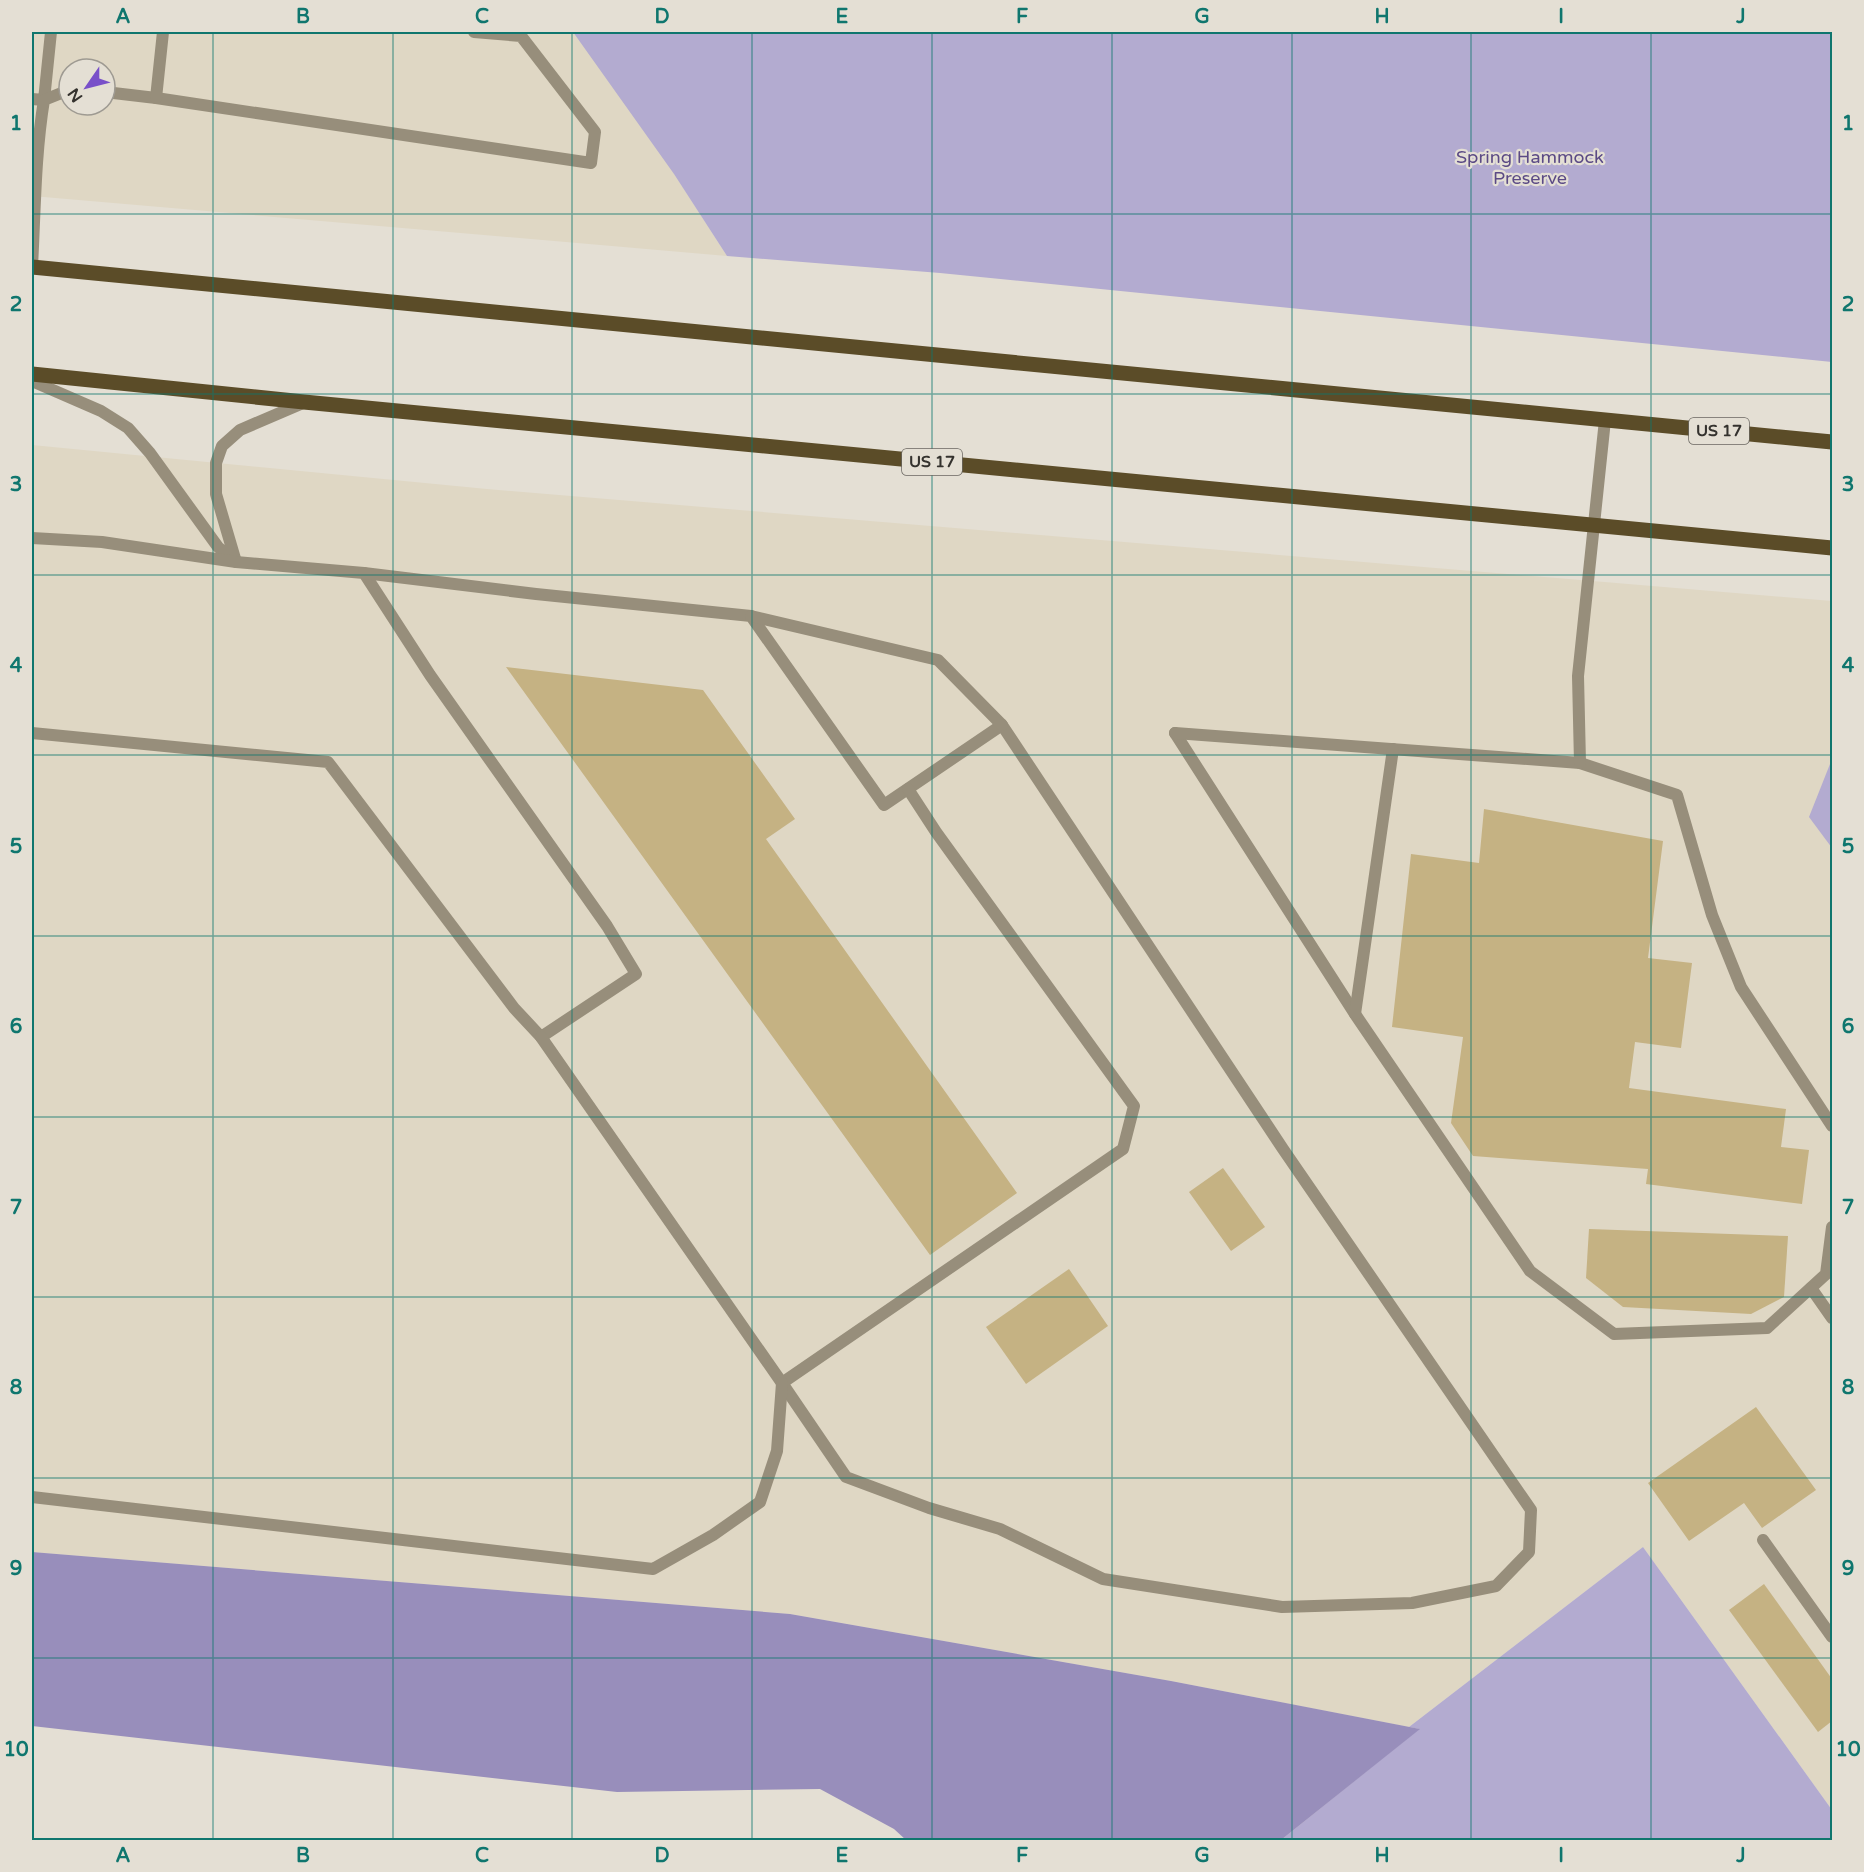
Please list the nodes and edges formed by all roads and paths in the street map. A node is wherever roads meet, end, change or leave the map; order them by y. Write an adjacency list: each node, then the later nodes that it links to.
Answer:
1 (51, 32): 8 (lane)
2 (163, 32): 6 (lane)
3 (474, 32): 6 (lane)
4 (117, 93): 6 (lane)
5 (57, 95): 8 (lane)
6 (156, 98)
7 (32, 99): 8 (lane)
8 (45, 100): 9 (lane)
9 (32, 267): 13 (main road, US 17)
10 (32, 374): 12 (main road, US 17)
11 (32, 381): 18 (lane)
12 (304, 402): 15 (main road, US 17); 18 (lane)
13 (1605, 420): 14 (main road, US 17); 15 (lane)
14 (1833, 442)
15 (1593, 525): 17 (main road, US 17); 24 (lane)
16 (32, 538): 18 (lane)
17 (1833, 548)
18 (236, 562): 19 (lane)
19 (364, 573): 20 (lane); 27 (lane)
20 (751, 616): 21 (lane); 25 (lane)
21 (1002, 725): 25 (lane); 32 (lane)
22 (32, 734): 27 (lane)
23 (1393, 749): 24 (lane); 26 (lane); 26 (lane)
24 (1580, 763): 28 (lane)
25 (908, 789): 32 (lane)
26 (1355, 1014): 30 (lane)
27 (541, 1037): 32 (lane)
28 (1833, 1126)
29 (1833, 1227): 30 (lane)
30 (1811, 1288): 31 (lane)
31 (1833, 1318)
32 (782, 1383): 33 (lane)
33 (32, 1497)
34 (1763, 1540): 35 (lane)
35 (1833, 1637)

